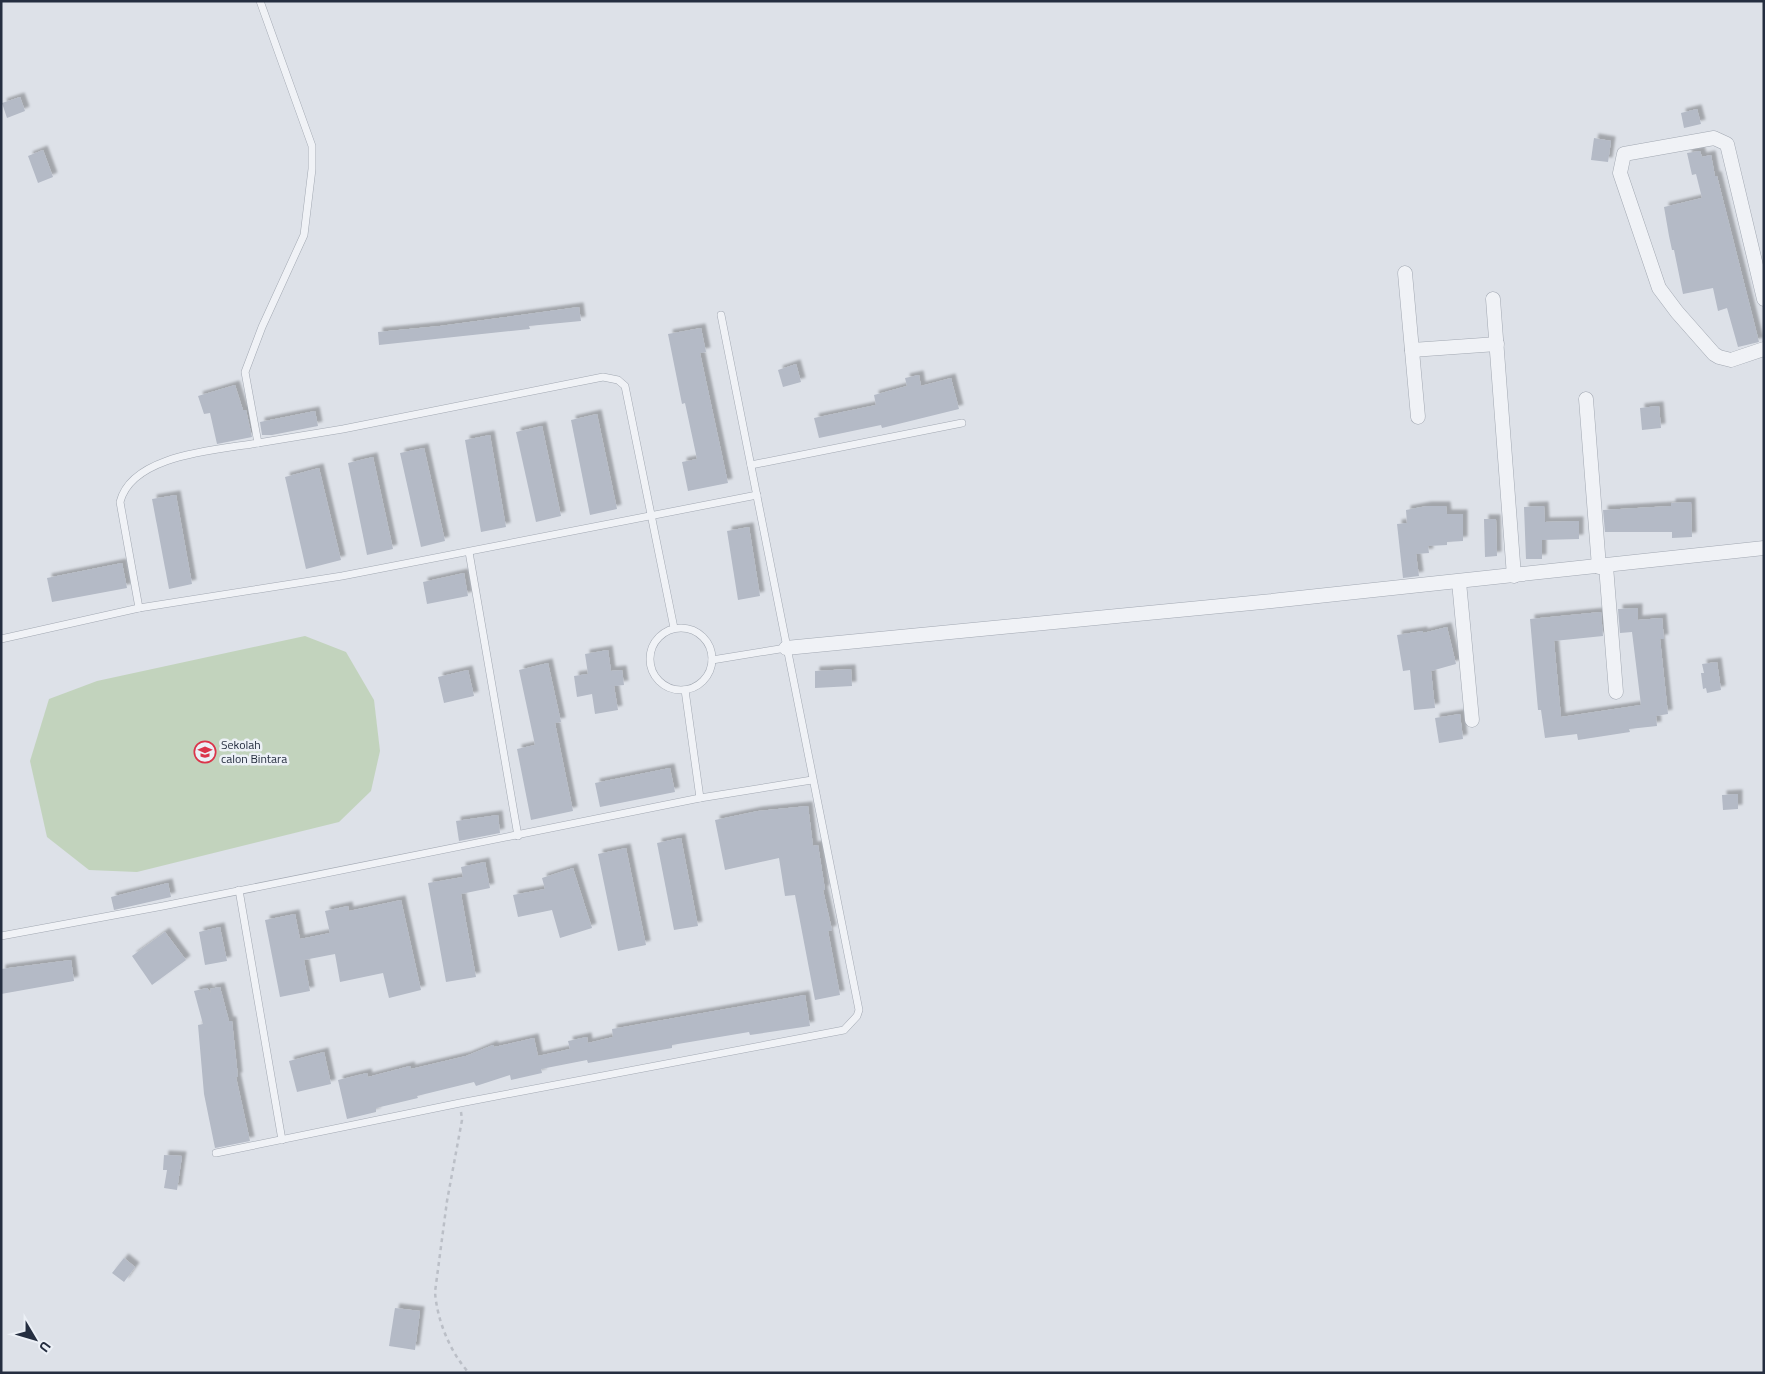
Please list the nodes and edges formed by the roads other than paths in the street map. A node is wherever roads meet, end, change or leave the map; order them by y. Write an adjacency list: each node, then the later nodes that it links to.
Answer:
1 (260, 1): 12 (lane)
2 (1405, 274): 8 (street)
3 (1493, 298): 6 (street)
4 (1764, 300): 7 (street)
5 (721, 315): 13 (lane)
6 (1497, 344): 8 (street); 19 (street)
7 (1764, 349)
8 (1412, 350): 10 (street)
9 (1586, 399): 18 (street)
10 (1418, 417)
11 (962, 423): 13 (lane)
12 (258, 443): 15 (lane); 21 (lane)
13 (751, 464): 14 (lane)
14 (757, 495): 15 (lane); 24 (lane)
15 (651, 516): 17 (lane); 22 (lane)
16 (1764, 548): 18 (street)
17 (469, 552): 21 (lane); 31 (lane)
18 (1602, 566): 19 (street); 27 (street)
19 (1514, 576): 20 (street)
20 (1459, 582): 24 (street); 28 (street)
21 (139, 608): 23 (lane)
22 (674, 628): 25 (lane); 26 (lane)
23 (1, 639)
24 (786, 648): 25 (lane); 29 (lane)
25 (712, 660): 26 (lane)
26 (685, 690): 30 (lane)
27 (1616, 692)
28 (1472, 720)
29 (812, 780): 30 (lane); 34 (lane)
30 (700, 798): 31 (lane)
31 (518, 836): 32 (lane)
32 (239, 890): 33 (lane); 34 (lane)
33 (1, 936)
34 (282, 1140): 35 (lane)
35 (216, 1153)

